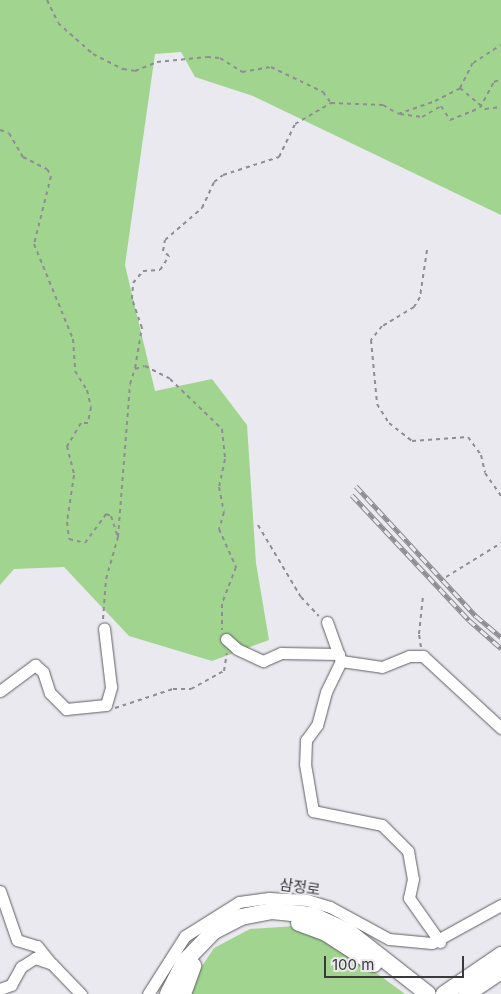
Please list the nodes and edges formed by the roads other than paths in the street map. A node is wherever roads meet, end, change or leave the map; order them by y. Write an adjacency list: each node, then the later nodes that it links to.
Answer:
1 (327, 622): 4 (street)
2 (104, 628): 5 (street)
3 (226, 639): 4 (street)
4 (340, 658): 6 (street); 9 (street)
5 (0, 691)
6 (501, 728)
7 (0, 891): 11 (street)
8 (501, 905): 9 (street)
9 (440, 942): 15 (street, 삼정로)
10 (501, 955): 20 (highway)
11 (52, 964): 13 (street); 14 (street)
12 (501, 971): 21 (highway)
13 (0, 989)
14 (81, 994)
15 (148, 994)
16 (168, 994): 19 (highway)
17 (183, 994): 18 (highway)
18 (414, 994)
19 (428, 994)
20 (444, 994)
21 (467, 994)

